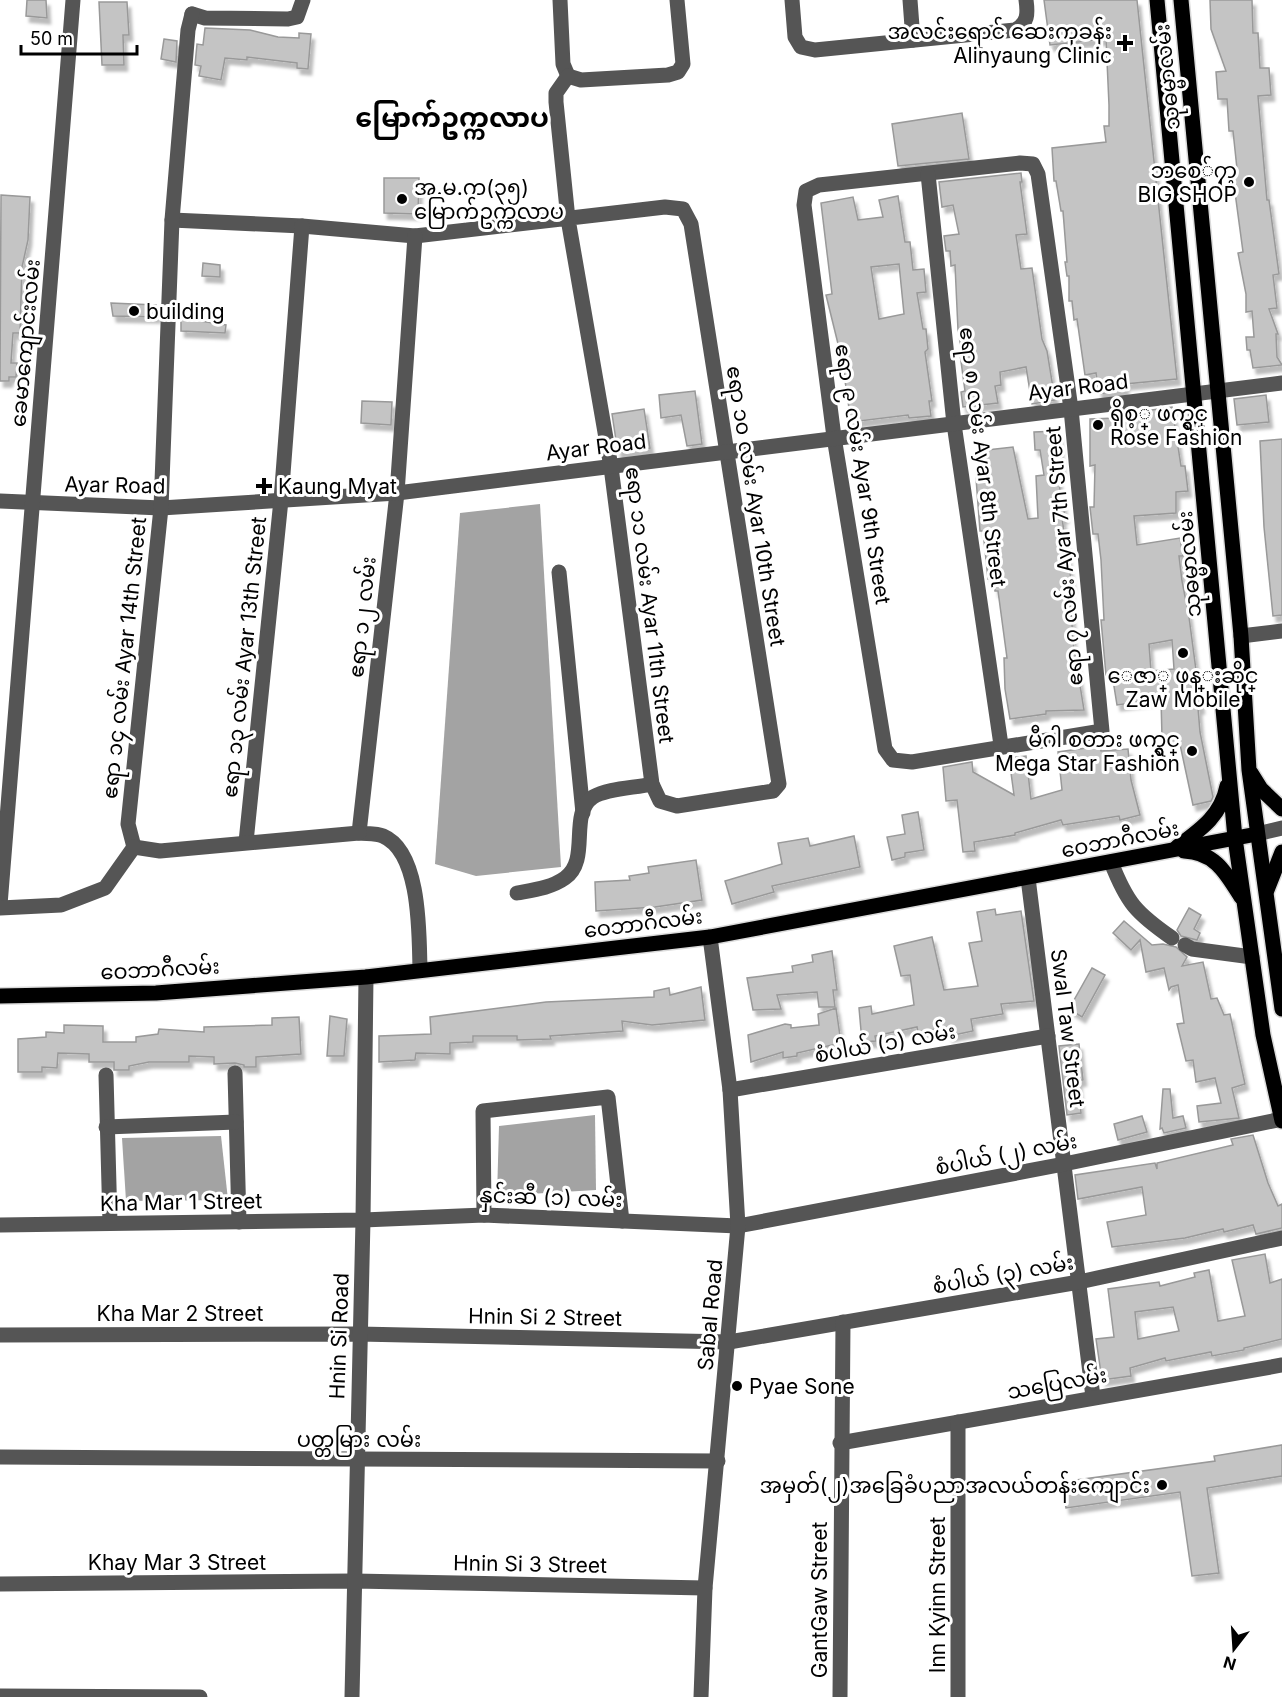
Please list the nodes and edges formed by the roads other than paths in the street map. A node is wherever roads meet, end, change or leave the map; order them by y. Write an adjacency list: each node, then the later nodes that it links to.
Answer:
1 (74, 0): 29 (street, ခေမာကျောင်းလမ်း)
2 (303, 0): 10 (street)
3 (560, 0): 12 (street)
4 (677, 0): 12 (street)
5 (792, 0): 11 (street)
6 (910, 0): 11 (street)
7 (1026, 0): 11 (street)
8 (1157, 0): 20 (main road, သုဓမ္မာလမ်း)
9 (1181, 0): 19 (main road, သုဓမ္မာလမ်း)
10 (190, 7): 15 (street, ဧရာ ၁၄ လမ်း Ayar 14th Street)
11 (913, 40)
12 (568, 76): 14 (street, ဧရာ ၁၁ လမ်း Ayar 11th Street)
13 (928, 174): 21 (street, ဧရာ ၇ လမ်း Ayar 7th Street); 22 (street, ဧရာ ၈ လမ်း Ayar 8th Street); 23 (street, ဧရာ ၉ လမ်း Ayar 9th Street)
14 (568, 219): 17 (street); 24 (street, ဧရာ ၁၀ လမ်း Ayar 10th Street); 25 (street, ဧရာ ၁၁ လမ်း Ayar 11th Street)
15 (172, 220): 16 (street); 30 (street, ဧရာ ၁၄ လမ်း Ayar 14th Street)
16 (302, 226): 17 (street); 27 (street, ဧရာ ၁၃ လမ်း Ayar 13th Street)
17 (415, 236): 26 (street, ဧရာ ၁၂ လမ်း)
18 (1282, 382): 19 (street, Ayar Road)
19 (1219, 391): 20 (street, Ayar Road); 33 (main road, သုဓမ္မာလမ်း)
20 (1195, 394): 21 (street, Ayar Road); 36 (main road, သုဓမ္မာလမ်း)
21 (1071, 409): 22 (street, Ayar Road); 34 (street, ဧရာ ၇ လမ်း Ayar 7th Street)
22 (954, 424): 23 (street, Ayar Road); 34 (street, ဧရာ ၈ လမ်း Ayar 8th Street)
23 (834, 437): 24 (street, Ayar Road); 34 (street, ဧရာ ၉ လမ်း Ayar 9th Street)
24 (726, 452): 25 (street, Ayar Road); 37 (street, ဧရာ ၁၀ လမ်း Ayar 10th Street)
25 (611, 467): 26 (street, Ayar Road); 37 (street, ဧရာ ၁၁ လမ်း Ayar 11th Street)
26 (397, 492): 27 (street, Ayar Road); 41 (street, ဧရာ ၁၂ လမ်း)
27 (281, 500): 30 (street, Ayar Road); 44 (street, ဧရာ ၁၃ လမ်း Ayar 13th Street)
28 (0, 501): 29 (street, Ayar Road)
29 (34, 504): 30 (street, Ayar Road); 53 (street, ခေမာကျောင်းလမ်း)
30 (161, 508): 45 (street, ဧရာ ၁၄ လမ်း Ayar 14th Street)
31 (560, 572): 39 (street)
32 (1282, 631): 33 (street)
33 (1240, 636): 35 (main road, သုဓမ္မာလမ်း)
34 (1001, 745)
35 (1249, 770): 38 (main road); 42 (main road, သုဓမ္မာလမ်း)
36 (1229, 776): 43 (main road, သုဓမ္မာလမ်း); 46 (main road)
37 (652, 784): 39 (street)
38 (1282, 809)
39 (583, 813): 51 (street)
40 (1282, 828): 42 (street, ဝေဘာဂီလမ်း)
41 (359, 833): 44 (street); 56 (street)
42 (1257, 834): 43 (main road, ဝေဘာဂီလမ်း); 50 (main road, သုဓမ္မာလမ်း)
43 (1235, 838): 46 (main road, ဝေဘာဂီလမ်း); 52 (main road, သုဓမ္မာလမ်း)
44 (246, 842): 45 (street)
45 (134, 847): 53 (street)
46 (1172, 850): 48 (main road, ဝေဘာဂီလမ်း); 52 (main road)
47 (1282, 852): 50 (main road)
48 (1111, 862): 49 (main road, ဝေဘာဂီလမ်း); 55 (street)
49 (1028, 878): 54 (main road, ဝေဘာဂီလမ်း); 60 (street, Swal Taw Street)
50 (1266, 892): 59 (main road, သုဓမ္မာလမ်း)
51 (517, 894)
52 (1244, 902): 55 (main road, သုဓမ္မာလမ်း)
53 (0, 906)
54 (710, 937): 56 (main road, ဝေဘာဂီလမ်း); 63 (street, Sabal Road)
55 (1252, 957): 64 (main road, သုဓမ္မာလမ်း)
56 (420, 970): 57 (main road, ဝေဘာဂီလမ်း)
57 (366, 977): 58 (main road, ဝေဘာဂီလမ်း); 69 (street, Hnin Si Road)
58 (0, 996)
59 (1282, 1009)
60 (1048, 1036): 63 (street, စံပါယ် (၁) လမ်း); 67 (street, Swal Taw Street)
61 (235, 1073): 65 (street)
62 (106, 1075): 66 (street)
63 (730, 1090): 74 (street, Sabal Road)
64 (1282, 1120): 67 (street, စံပါယ် (၂) လမ်း)
65 (236, 1122): 66 (street); 71 (street)
66 (106, 1127): 72 (street)
67 (1064, 1164): 74 (street, စံပါယ် (၂) လမ်း); 76 (street, Swal Taw Street)
68 (484, 1215): 69 (street, နှင်းဆီ (၁) လမ်း); 70 (street, နှင်းဆီ (၁) လမ်း); 70 (street)
69 (363, 1220): 71 (street, Kha Mar 1 Street); 78 (street, Hnin Si Road)
70 (622, 1221): 74 (street, နှင်းဆီ (၁) လမ်း)
71 (239, 1222): 72 (street, Kha Mar 1 Street)
72 (110, 1223): 73 (street, Kha Mar 1 Street)
73 (0, 1225)
74 (738, 1226): 80 (street, Sabal Road)
75 (1282, 1238): 76 (street, စံပါယ် (၃) လမ်း)
76 (1079, 1282): 77 (street, စံပါယ် (၃) လမ်း); 82 (street, Swal Taw Street)
77 (843, 1322): 80 (street, စံပါယ် (၃) လမ်း); 84 (street, GantGaw Street)
78 (359, 1334): 79 (street, Kha Mar 2 Street); 80 (street, Hnin Si 2 Street); 86 (street, Hnin Si Road)
79 (0, 1335)
80 (729, 1342): 87 (street, Sabal Road)
81 (1282, 1365): 82 (street, သပြေလမ်း)
82 (1093, 1397): 83 (street, သပြေလမ်း)
83 (958, 1422): 84 (street, သပြေလမ်း); 96 (street, Inn Kyinn Street)
84 (840, 1443): 95 (street, GantGaw Street)
85 (0, 1457): 86 (street, ပတ္တမြား လမ်း)
86 (357, 1461): 87 (street, ပတ္တမြား လမ်း); 88 (street, Hnin Si Road)
87 (718, 1461): 90 (street, Sabal Road)
88 (354, 1581): 89 (street, Khay Mar 3 Street); 90 (street, Hnin Si 3 Street); 93 (street, Hnin Si Road)
89 (0, 1584)
90 (705, 1588): 94 (street, Sabal Road)
91 (0, 1696): 92 (street)
92 (200, 1697)
93 (352, 1697)
94 (701, 1697)
95 (840, 1697)
96 (958, 1697)

